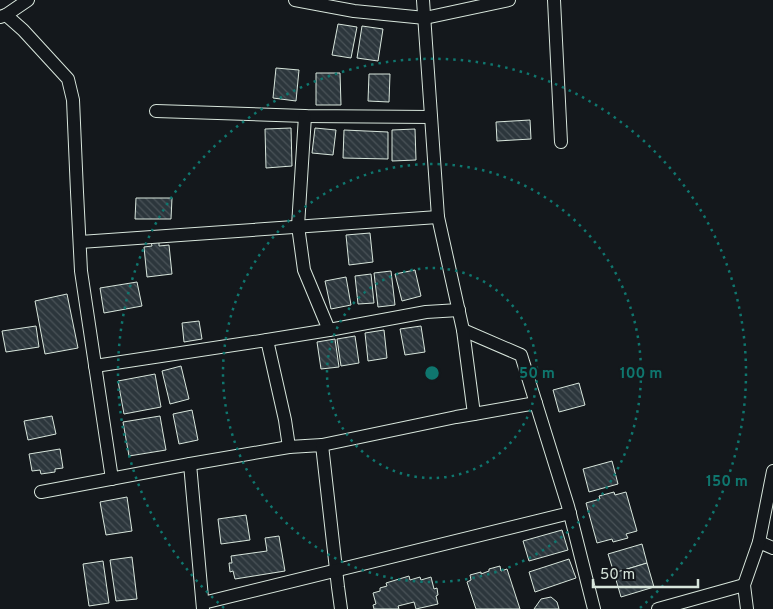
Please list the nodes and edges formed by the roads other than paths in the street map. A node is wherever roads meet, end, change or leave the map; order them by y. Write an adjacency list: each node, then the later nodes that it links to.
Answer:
1 (28, 0): 6 (street)
2 (295, 0): 7 (street)
3 (423, 0): 7 (street)
4 (509, 0): 7 (street)
5 (554, 0): 11 (street)
6 (3, 16): 14 (street)
7 (424, 18): 10 (street)
8 (156, 111): 9 (street)
9 (306, 116): 10 (street); 13 (street)
10 (431, 117): 12 (street)
11 (561, 142)
12 (438, 217): 13 (street); 15 (street)
13 (298, 226): 14 (street); 16 (street)
14 (80, 242): 19 (street)
15 (459, 310): 16 (street); 17 (street)
16 (330, 330): 18 (street)
17 (463, 330): 20 (street); 21 (street)
18 (267, 340): 19 (street); 23 (street)
19 (95, 366): 26 (street)
20 (536, 403): 21 (street); 28 (street)
21 (474, 414): 22 (street)
22 (322, 445): 23 (street); 31 (street)
23 (289, 447): 24 (street)
24 (190, 464): 26 (street); 33 (street)
25 (773, 470): 29 (street)
26 (112, 479): 27 (street)
27 (41, 492)
28 (570, 513): 31 (street); 35 (street)
29 (759, 542): 30 (street); 32 (street)
30 (773, 548)
31 (336, 570): 33 (street); 34 (street)
32 (744, 585): 36 (street); 37 (street)
33 (203, 606)
34 (341, 609)
35 (594, 609)
36 (658, 609)
37 (747, 609)

